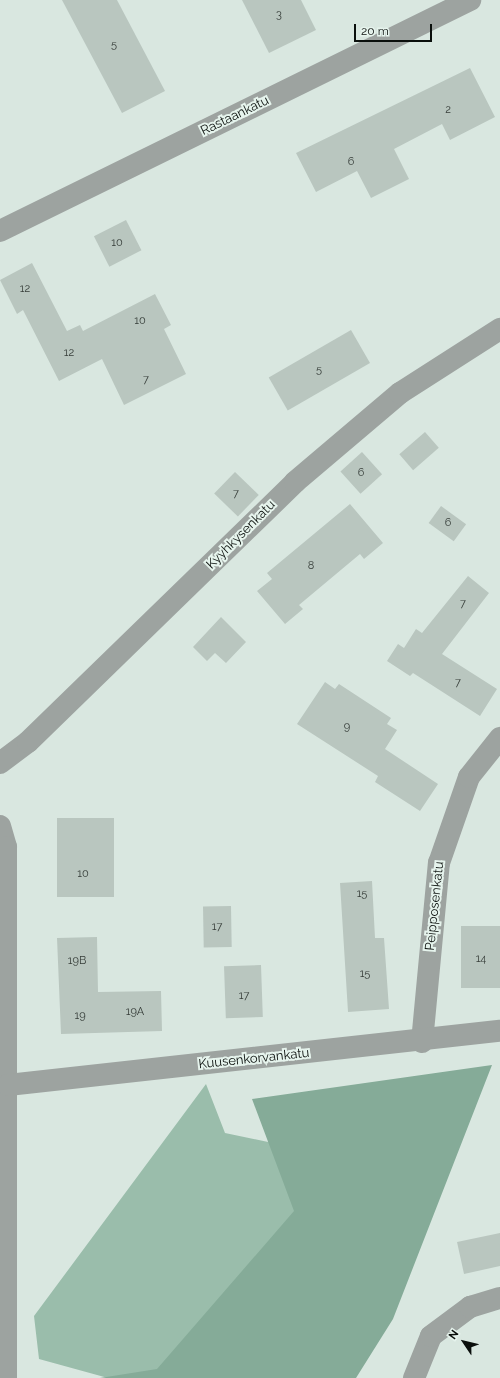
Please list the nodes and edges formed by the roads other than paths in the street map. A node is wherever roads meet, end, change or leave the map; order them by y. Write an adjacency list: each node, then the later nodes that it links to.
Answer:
1 (470, 0): 2 (street, Rastaankatu)
2 (0, 232)
3 (500, 329): 5 (street, Kyyhkysenkatu)
4 (500, 738): 8 (street, Peipposenkatu)
5 (0, 763)
6 (0, 826): 9 (street)
7 (500, 1031): 8 (street, Kuusenkorvankatu)
8 (422, 1042): 9 (street, Kuusenkorvankatu)
9 (8, 1085): 11 (street)
10 (500, 1298): 12 (street)
11 (6, 1378)
12 (414, 1378)

